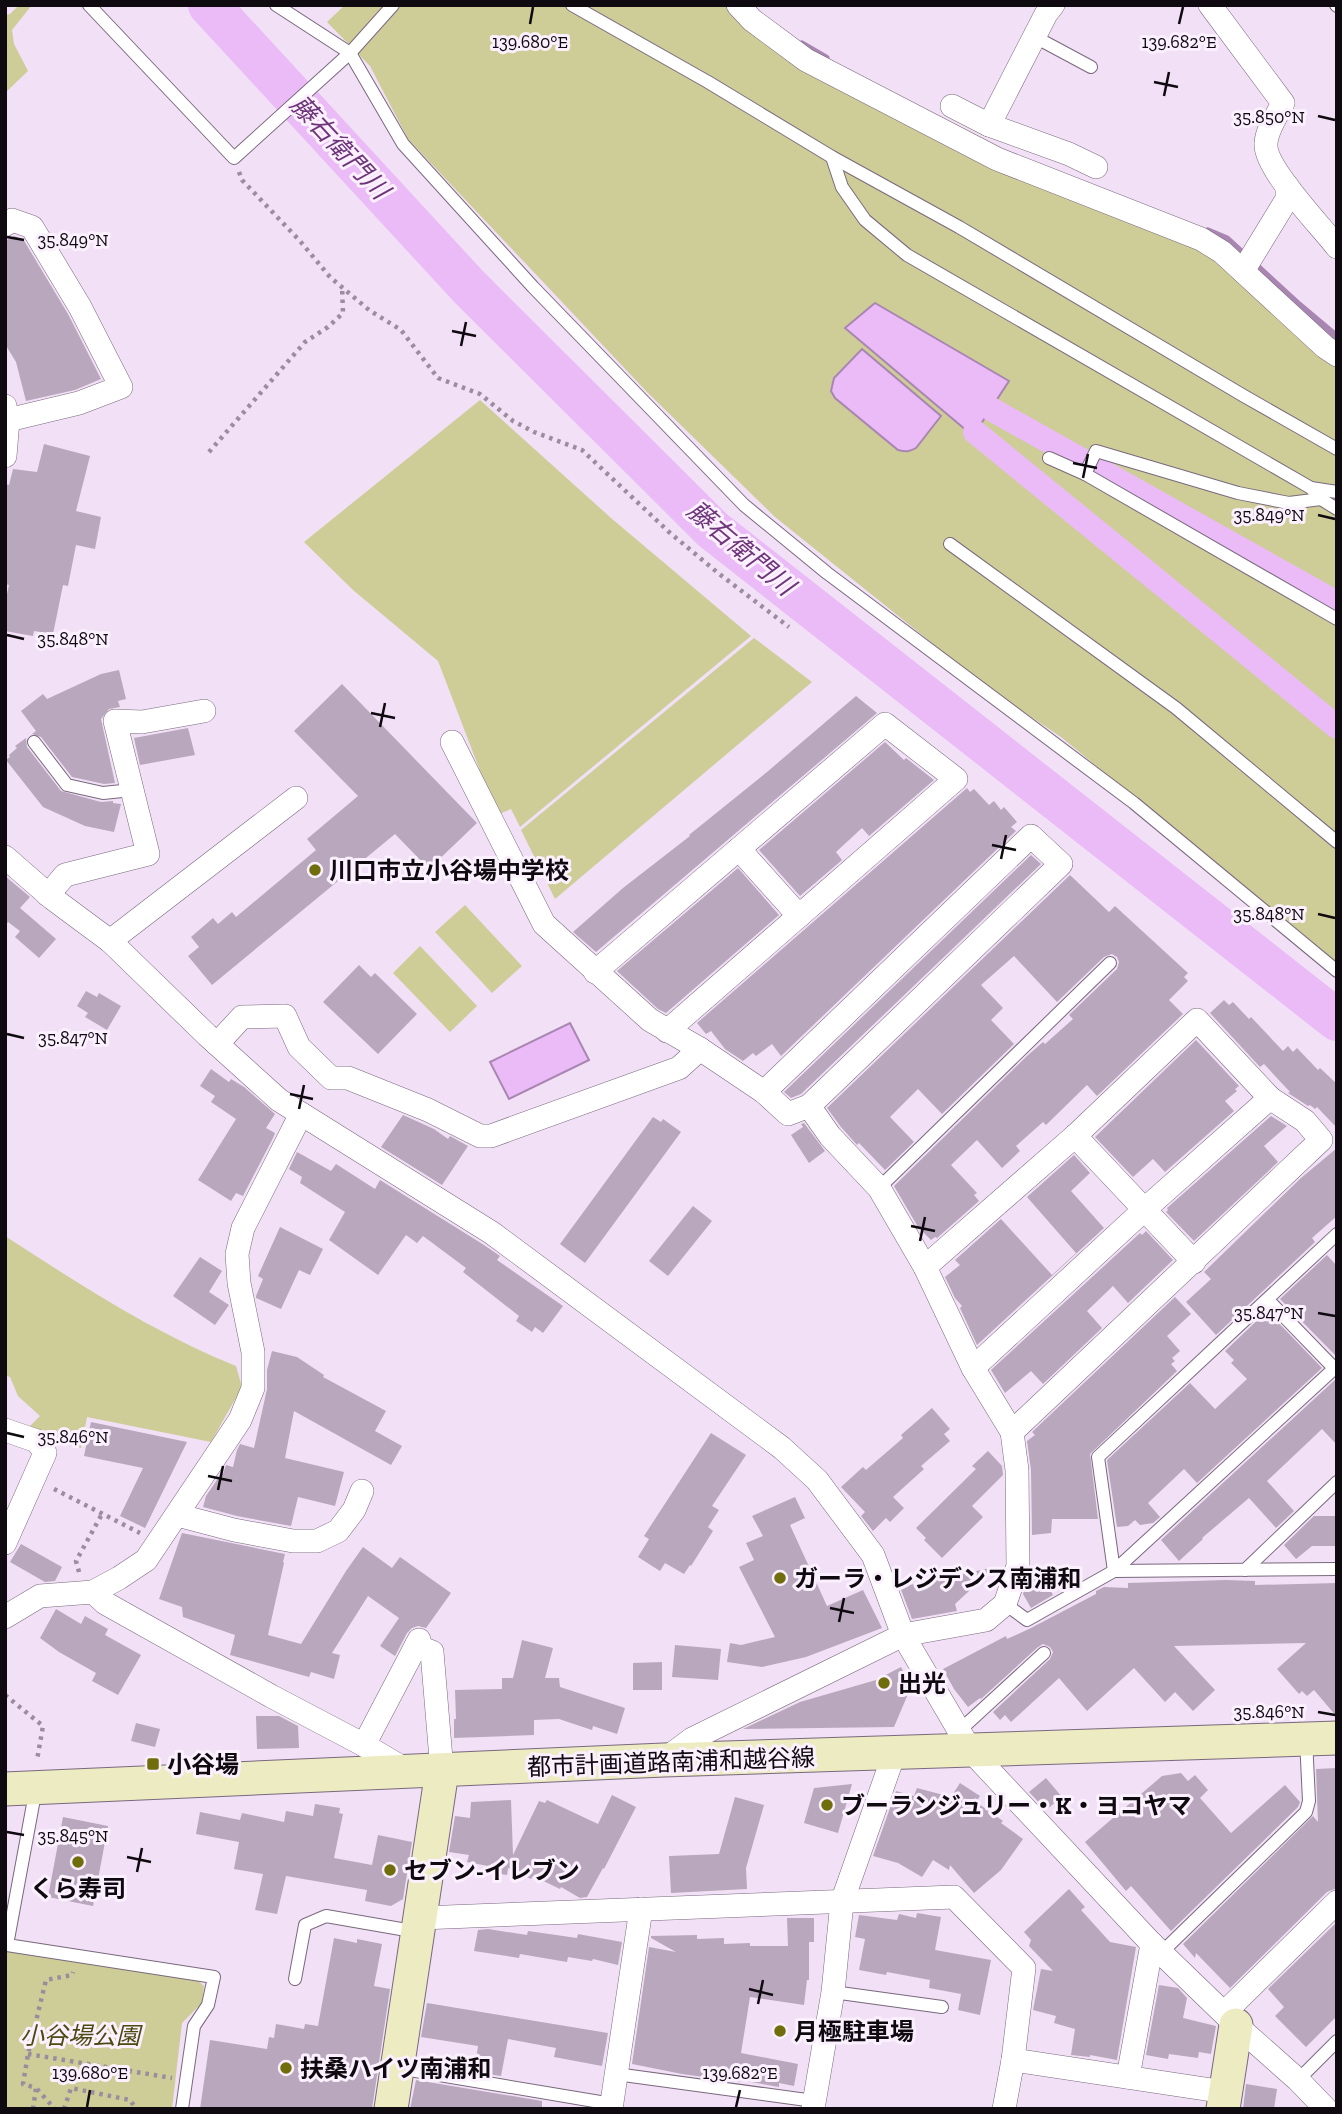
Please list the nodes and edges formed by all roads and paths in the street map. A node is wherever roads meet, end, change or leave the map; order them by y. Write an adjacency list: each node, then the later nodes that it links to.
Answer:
1 (89, 5): 13 (lane)
2 (276, 5): 9 (lane)
3 (393, 5): 9 (lane)
4 (572, 5): 14 (lane)
5 (738, 5): 19 (street)
6 (1053, 5): 8 (street)
7 (1210, 5): 16 (street)
8 (1035, 37): 10 (lane); 12 (street)
9 (350, 52): 13 (lane); 47 (lane)
10 (1091, 67)
11 (952, 106): 12 (street)
12 (989, 125): 15 (street)
13 (233, 158): 20 (path)
14 (832, 158): 23 (lane); 28 (lane)
15 (1096, 167)
16 (1287, 186): 18 (street); 19 (street)
17 (5, 225): 22 (street)
18 (1337, 247)
19 (1243, 271): 21 (street)
20 (342, 285): 24 (path); 34 (path)
21 (1337, 355)
22 (7, 413): 25 (street)
23 (1337, 449)
24 (209, 452)
25 (5, 456)
26 (1049, 458): 27 (lane)
27 (1085, 474): 30 (lane); 33 (lane)
28 (1311, 488): 29 (lane); 30 (lane)
29 (1337, 492)
30 (1321, 499): 31 (lane)
31 (1337, 509)
32 (950, 544): 40 (lane)
33 (1337, 619)
34 (789, 627)
35 (204, 711): 38 (street)
36 (34, 742): 38 (lane)
37 (452, 742): 48 (street)
38 (132, 790): 43 (street)
39 (296, 798): 45 (street)
40 (1337, 842)
41 (739, 849): 44 (street); 44 (street); 48 (street)
42 (5, 857): 43 (street)
43 (48, 895): 45 (street)
44 (799, 916): 49 (street)
45 (110, 941): 50 (street)
46 (1110, 963): 57 (lane)
47 (1337, 971)
48 (595, 972): 49 (street)
49 (667, 1031): 51 (street)
50 (217, 1044): 51 (street); 55 (street)
51 (700, 1049): 52 (street)
52 (764, 1092): 54 (street); 54 (street)
53 (1270, 1098): 56 (street); 58 (street); 60 (street)
54 (809, 1106): 57 (street)
55 (302, 1114): 71 (street); 80 (street)
56 (1075, 1136): 58 (street); 61 (street)
57 (879, 1188): 61 (street)
58 (1145, 1209): 60 (street); 64 (street)
59 (1337, 1234): 62 (lane)
60 (1194, 1262): 66 (street)
61 (925, 1267): 64 (street)
62 (1268, 1300): 63 (lane); 76 (lane)
63 (1336, 1367): 76 (lane)
64 (972, 1368): 66 (street)
65 (5, 1430): 67 (street)
66 (1012, 1432): 78 (street)
67 (33, 1479): 70 (path); 72 (street)
68 (1337, 1482): 75 (lane)
69 (362, 1491): 71 (street)
70 (103, 1514): 73 (path); 77 (path)
71 (177, 1515): 73 (street)
72 (5, 1543)
73 (159, 1543): 77 (street)
74 (1337, 1569): 75 (lane)
75 (1245, 1570): 76 (lane)
76 (1114, 1571): 78 (lane)
77 (89, 1592): 79 (street); 85 (street)
78 (1005, 1604): 80 (street)
79 (5, 1617)
80 (903, 1634): 84 (street); 87 (street)
81 (1044, 1653): 84 (lane)
82 (5, 1695): 90 (path)
83 (1321, 1738): 84 (street, 都市計画道路南浦和越谷線); 95 (lane)
84 (965, 1741): 86 (street, 都市計画道路南浦和越谷線); 95 (street)
85 (364, 1745): 88 (street); 89 (street)
86 (894, 1754): 87 (street, 都市計画道路南浦和越谷線); 91 (street)
87 (664, 1760): 89 (street, 都市計画道路南浦和越谷線)
88 (408, 1771): 89 (street, 都市計画道路南浦和越谷線); 90 (street, 都市計画道路南浦和越谷線)
89 (442, 1771): 94 (street)
90 (24, 1788): 96 (lane)
91 (842, 1902): 93 (street); 98 (street); 103 (street)
92 (1337, 1902): 100 (street)
93 (640, 1909): 94 (street); 105 (street)
94 (420, 1925): 97 (lane); 104 (street)
95 (1157, 1948): 100 (street); 106 (street)
96 (77, 1954): 102 (path); 107 (lane)
97 (295, 1979)
98 (833, 1992): 99 (lane); 111 (street)
99 (942, 2007)
100 (1230, 2019): 108 (street); 110 (street)
101 (1337, 2041): 108 (lane)
102 (27, 2054): 107 (path); 109 (path)
103 (1013, 2060): 106 (street); 119 (street)
104 (397, 2068): 112 (lane); 118 (street)
105 (616, 2074): 111 (lane); 112 (street)
106 (1128, 2077): 110 (street)
107 (186, 2080): 117 (lane)
108 (1297, 2080): 120 (street)
109 (36, 2088): 113 (path); 114 (path)
110 (1224, 2100)
111 (813, 2105)
112 (611, 2106)
113 (33, 2109)
114 (55, 2109)
115 (64, 2109): 116 (path)
116 (136, 2109)
117 (182, 2109)
118 (391, 2109)
119 (1004, 2109)
120 (1326, 2109)

